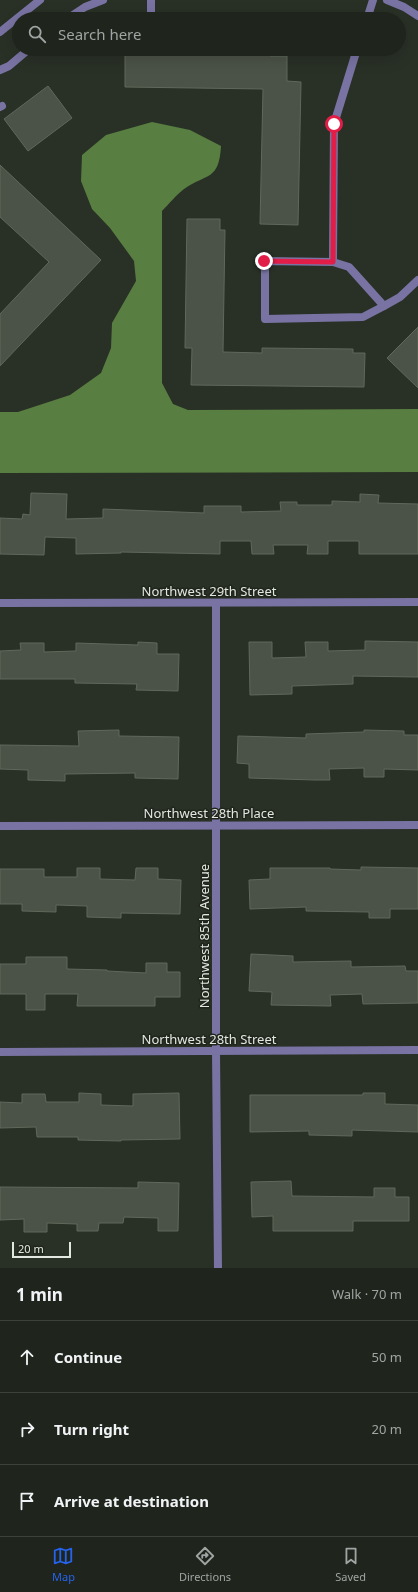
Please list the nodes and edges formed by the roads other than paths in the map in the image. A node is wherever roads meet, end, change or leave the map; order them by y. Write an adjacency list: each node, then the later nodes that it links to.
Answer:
1 (40, 0): 6 (street)
2 (103, 0): 7 (street)
3 (151, 0): 8 (street)
4 (372, 0): 9 (street)
5 (387, 0): 10 (street)
6 (25, 12)
7 (78, 12)
8 (151, 12)
9 (369, 12)
10 (418, 16)
11 (12, 22): 12 (street)
12 (0, 32)
13 (21, 56): 15 (street)
14 (355, 56): 16 (street)
15 (0, 70)
16 (333, 262): 18 (street); 18 (street)
17 (418, 280): 18 (street)
18 (384, 306)
19 (418, 602): 21 (street, Northwest 29th Street)
20 (0, 603): 21 (street, Northwest 29th Street)
21 (216, 603): 22 (street, Northwest 85th Avenue)
22 (216, 825): 23 (street, Northwest 28th Place); 24 (street, Northwest 28th Place); 26 (street, Northwest 85th Avenue)
23 (418, 825)
24 (0, 826)
25 (418, 1050): 26 (street, Northwest 28th Street)
26 (216, 1051): 27 (street, Northwest 28th Street); 28 (street, Northwest 85th Avenue)
27 (0, 1052)
28 (218, 1268)

